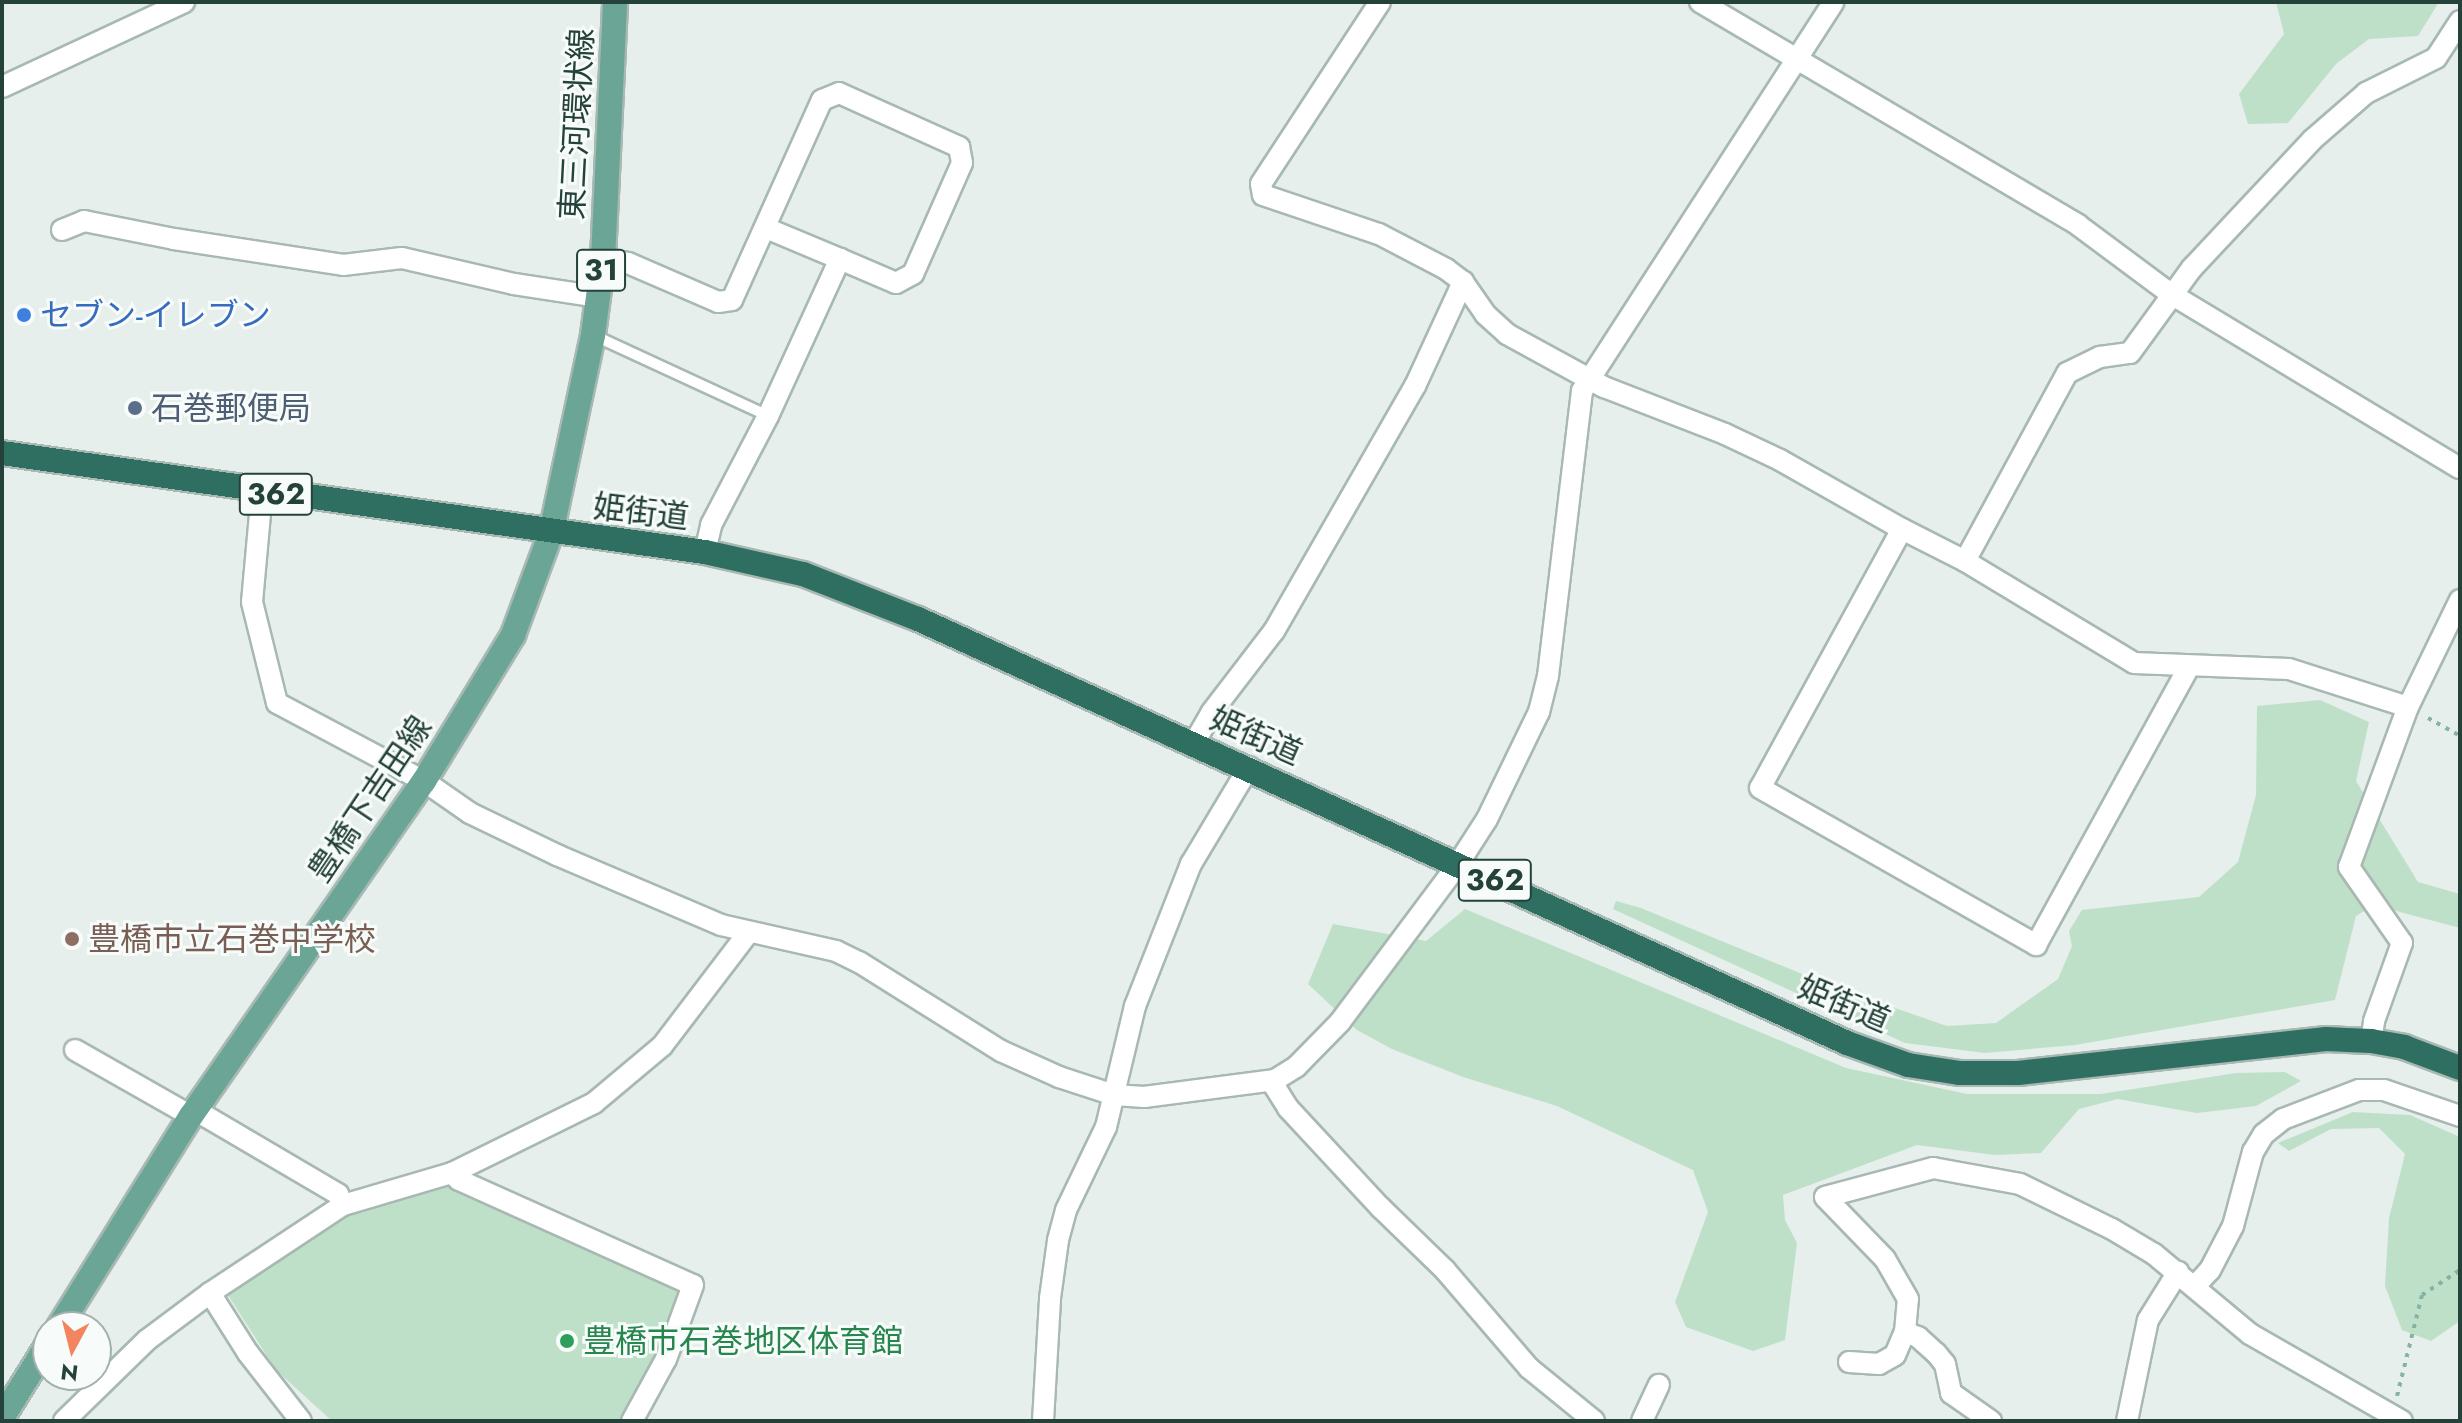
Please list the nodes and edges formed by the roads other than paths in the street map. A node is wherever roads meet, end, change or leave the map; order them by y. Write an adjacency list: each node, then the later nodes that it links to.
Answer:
1 (184, 2): 8 (street)
2 (615, 2): 11 (main road, 東三河環状線 / 31)
3 (1380, 2): 13 (street)
4 (1700, 2): 7 (street)
5 (1834, 2): 7 (street)
6 (2460, 21): 14 (street)
7 (1798, 57): 14 (street); 17 (street)
8 (2, 87)
9 (766, 228): 11 (street); 12 (street); 12 (street)
10 (62, 230): 15 (street)
11 (603, 259): 15 (main road, 東三河環状線 / 31)
12 (840, 259): 18 (street)
13 (1463, 282): 17 (street); 29 (street)
14 (2171, 294): 20 (street); 25 (street)
15 (599, 297): 16 (main road, 東三河環状線 / 31)
16 (593, 335): 18 (lane); 23 (main road, 東三河環状線 / 31)
17 (1587, 378): 22 (street); 32 (street)
18 (768, 416): 24 (street)
19 (2, 453): 21 (highway, 姫街道 / 362)
20 (2460, 468)
21 (262, 492): 23 (highway, 姫街道 / 362); 31 (street)
22 (1902, 529): 25 (street); 27 (street)
23 (551, 533): 24 (highway, 姫街道 / 362); 31 (main road, 豊橋下吉田線)
24 (705, 552): 29 (highway, 姫街道 / 362)
25 (1965, 561): 27 (street)
26 (2460, 600): 28 (street)
27 (2188, 668): 28 (street)
28 (2408, 707): 34 (street)
29 (1194, 743): 30 (highway, 姫街道 / 362)
30 (1249, 767): 32 (highway, 姫街道 / 362); 38 (street)
31 (424, 781): 33 (street); 39 (main road, 豊橋下吉田線)
32 (1458, 864): 34 (highway, 姫街道 / 362); 37 (street)
33 (748, 933): 38 (street); 41 (street)
34 (2371, 1041): 36 (highway, 姫街道 / 362)
35 (75, 1050): 39 (street)
36 (2460, 1068)
37 (1275, 1080): 38 (street); 51 (street)
38 (1114, 1095): 57 (street)
39 (193, 1113): 42 (street); 46 (main road, 豊橋下吉田線)
40 (2460, 1116): 44 (street)
41 (452, 1173): 42 (street); 56 (street)
42 (343, 1205): 45 (street)
43 (2178, 1272): 44 (street); 47 (street); 61 (street)
44 (2195, 1286): 53 (street)
45 (210, 1293): 54 (street); 55 (street)
46 (69, 1311)
47 (1905, 1332): 48 (street); 60 (street)
48 (1849, 1362)
49 (32, 1370): 52 (main road)
50 (1659, 1385): 59 (street)
51 (1572, 1414): 58 (street)
52 (2, 1418)
53 (2396, 1418)
54 (64, 1421)
55 (301, 1421)
56 (632, 1421)
57 (1043, 1421)
58 (1594, 1421)
59 (1642, 1421)
60 (1991, 1421)
61 (2127, 1421)

